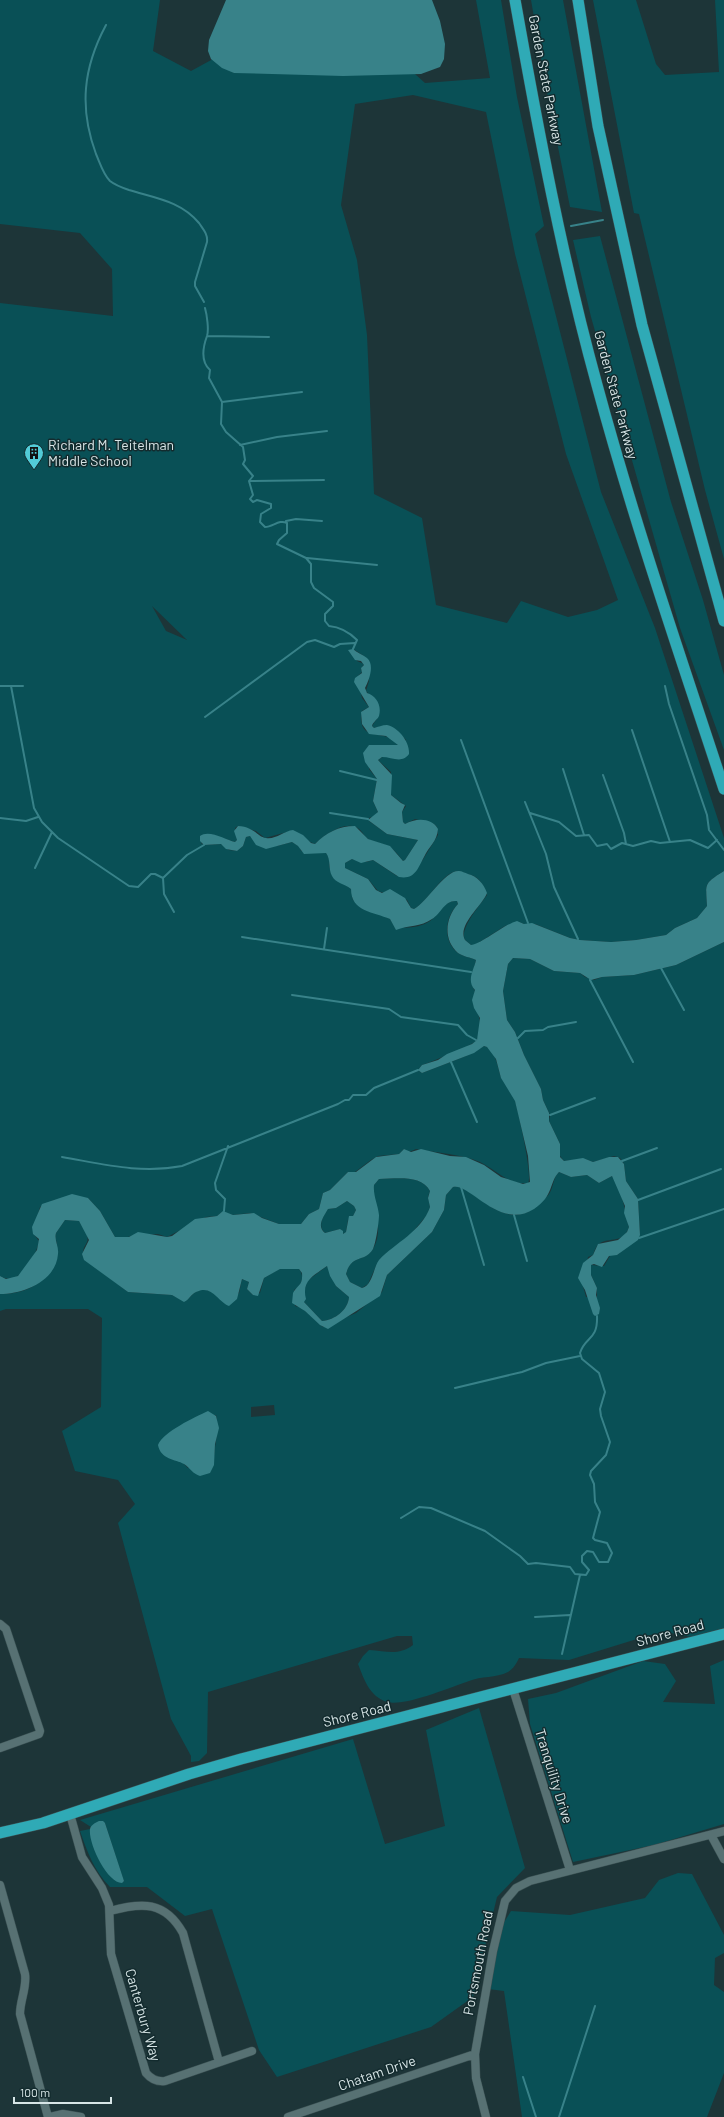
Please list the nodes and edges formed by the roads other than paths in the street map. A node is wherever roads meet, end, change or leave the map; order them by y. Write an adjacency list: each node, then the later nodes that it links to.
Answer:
1 (515, 0): 4 (highway, Garden State Parkway)
2 (578, 0): 3 (highway)
3 (724, 621)
4 (724, 789)
5 (0, 1624): 8 (street)
6 (724, 1634): 7 (highway, Shore Road)
7 (514, 1689): 9 (highway, Shore Road); 14 (street, Tranquility Drive)
8 (0, 1748)
9 (70, 1814): 11 (highway, Shore Road); 16 (street, Canterbury Way)
10 (724, 1831): 12 (street, Portsmouth Road)
11 (0, 1833)
12 (711, 1835): 13 (street); 14 (street, Portsmouth Road)
13 (724, 1859)
14 (570, 1870): 18 (street, Portsmouth Road)
15 (0, 1886): 20 (street)
16 (110, 1911): 19 (street); 19 (street, Canterbury Way)
17 (252, 2050): 19 (street, Canterbury Way)
18 (475, 2054): 22 (street, Chatam Drive); 23 (street, Portsmouth Road)
19 (219, 2062)
20 (49, 2117): 21 (street)
21 (80, 2117)
22 (288, 2117)
23 (486, 2117)

